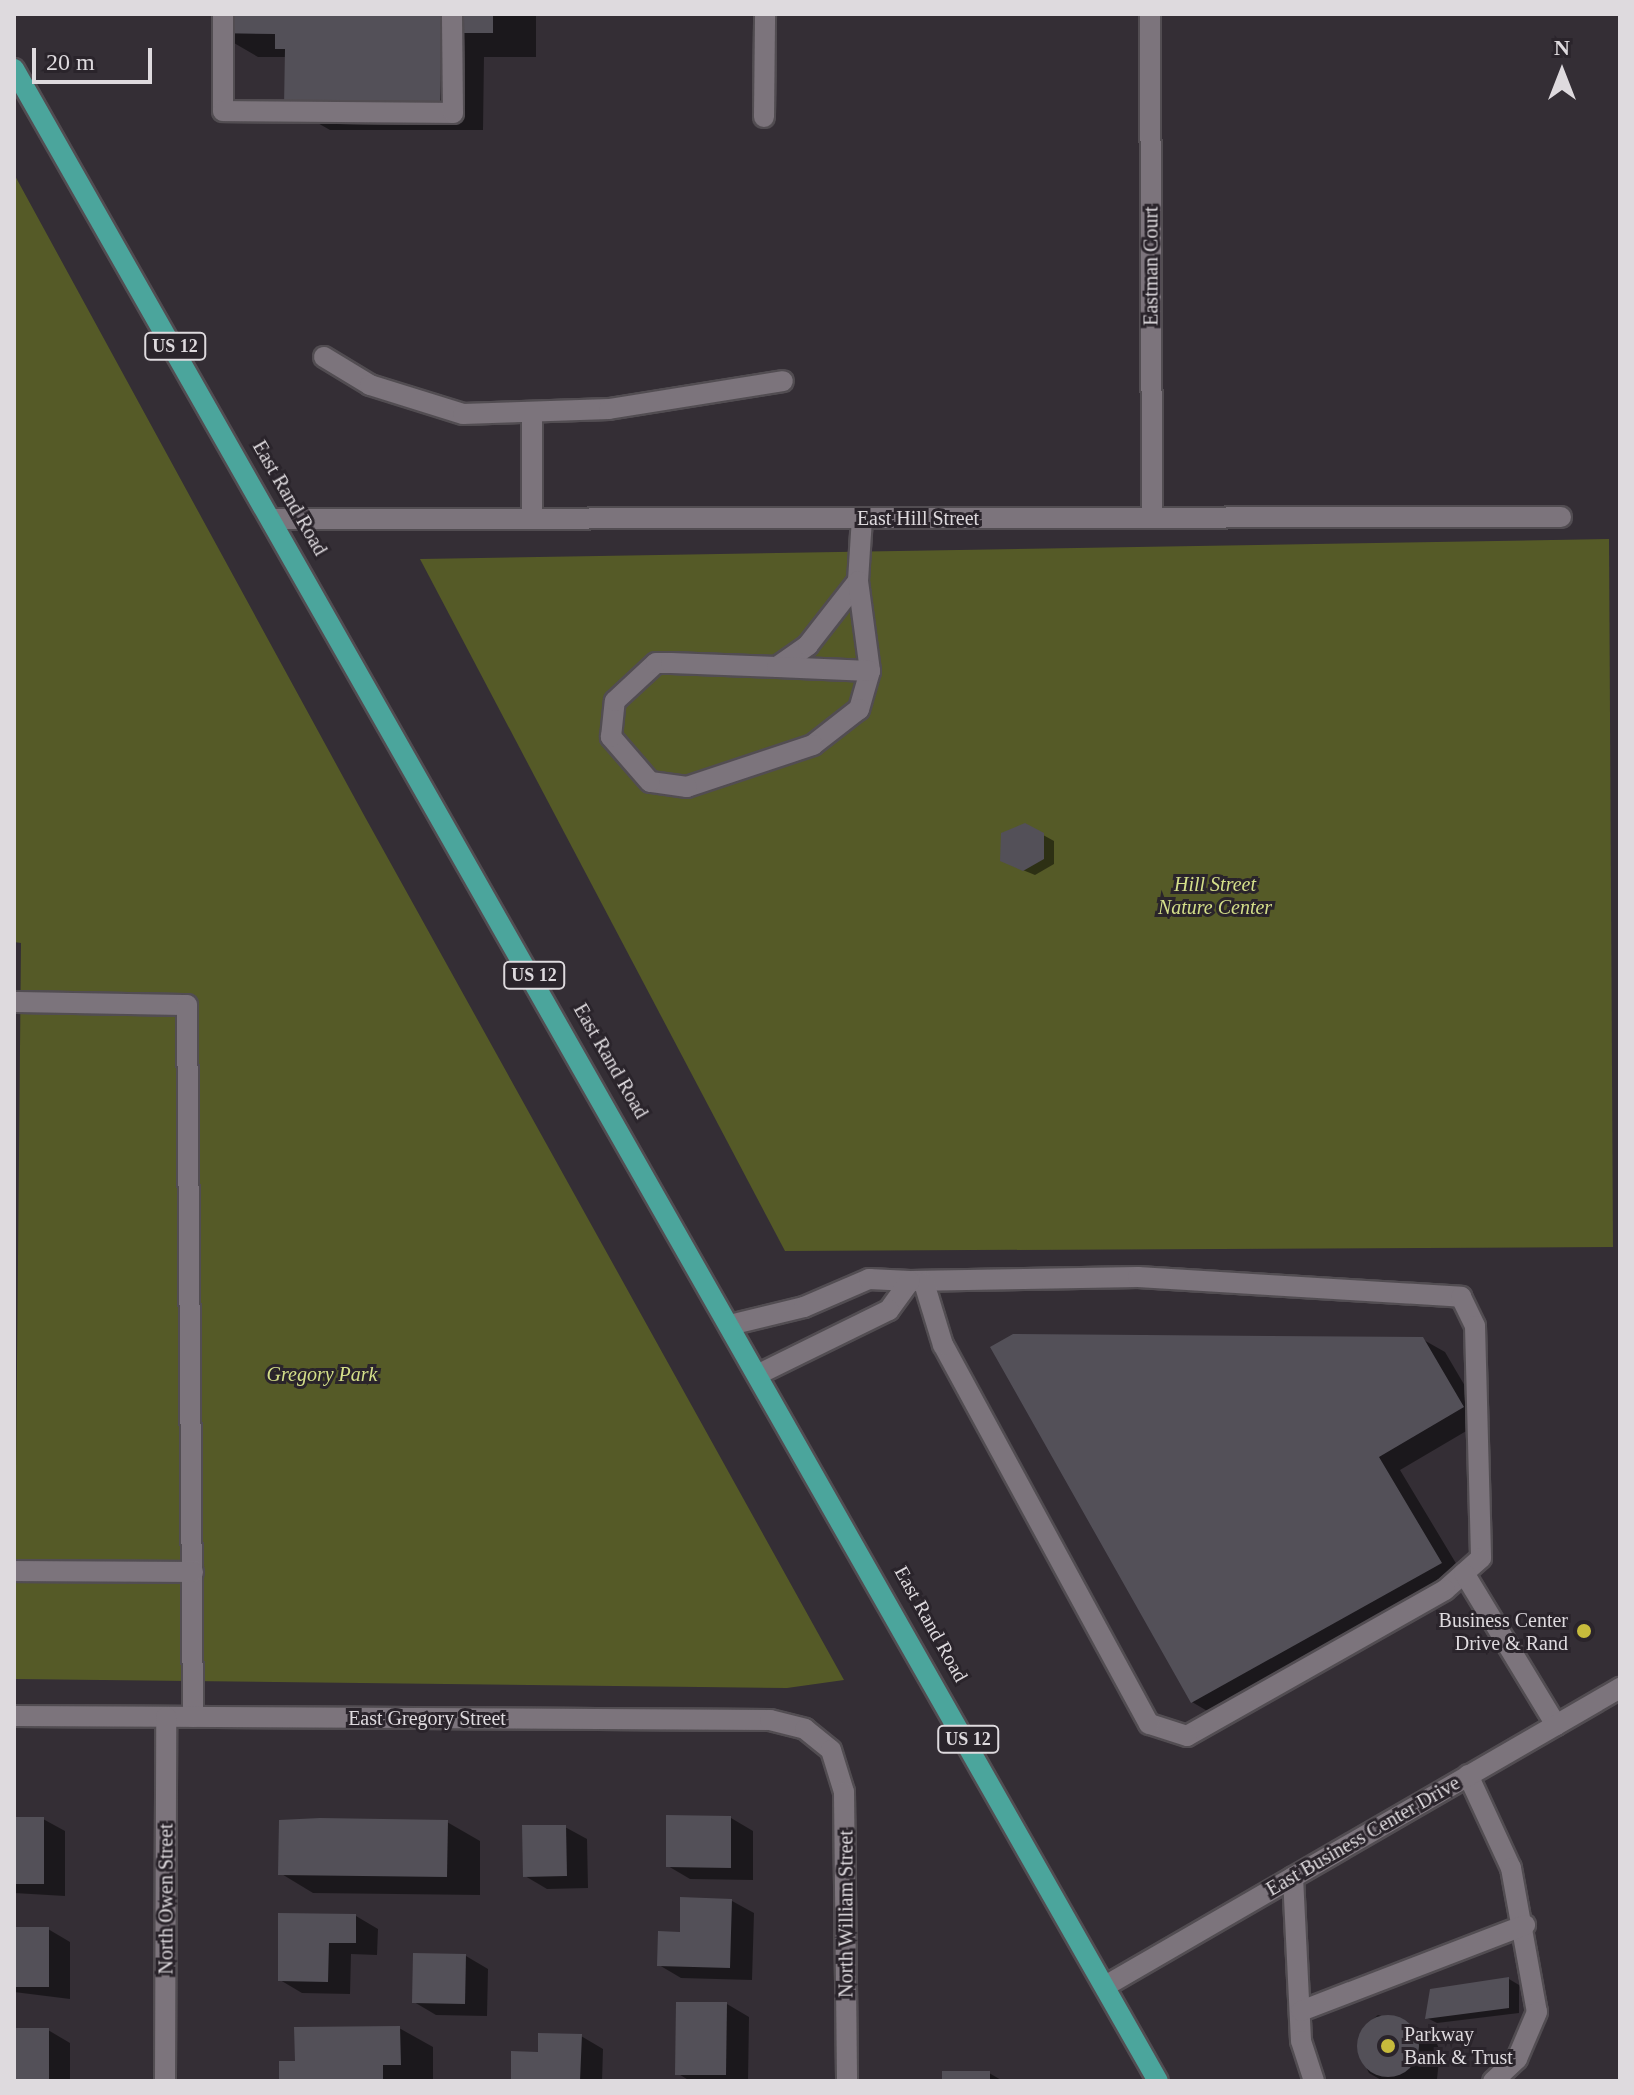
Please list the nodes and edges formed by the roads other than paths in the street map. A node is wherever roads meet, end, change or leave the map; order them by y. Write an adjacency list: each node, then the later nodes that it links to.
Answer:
1 (223, 14): 2 (street)
2 (452, 14)
3 (765, 14): 6 (street)
4 (1150, 14): 12 (street, Eastman Court)
5 (14, 69): 13 (main road, East Rand Road / US 12)
6 (764, 117)
7 (324, 357): 9 (street)
8 (783, 381): 9 (street)
9 (532, 416): 14 (street)
10 (1561, 517): 12 (street, East Hill Street)
11 (862, 518): 12 (street, East Hill Street); 14 (street, East Hill Street); 15 (street)
12 (1152, 518)
13 (275, 519): 14 (street, East Hill Street); 20 (main road, East Rand Road / US 12)
14 (532, 519)
15 (858, 581): 16 (street); 17 (street)
16 (777, 667): 17 (street); 17 (street)
17 (870, 671)
18 (14, 1002): 23 (street)
19 (917, 1282): 20 (street); 21 (street); 24 (street); 24 (street)
20 (734, 1324): 21 (main road, East Rand Road / US 12)
21 (761, 1373): 34 (main road, East Rand Road / US 12)
22 (14, 1571): 23 (street)
23 (193, 1572): 28 (street)
24 (1464, 1573): 29 (street)
25 (1620, 1688): 29 (street, East Business Center Drive)
26 (14, 1716): 27 (street, East Gregory Street)
27 (166, 1717): 28 (street, East Gregory Street); 36 (street, North Owen Street)
28 (193, 1717): 30 (street, East Gregory Street)
29 (1556, 1725): 31 (street, East Business Center Drive)
30 (831, 1750): 37 (street, North William Street)
31 (1468, 1775): 32 (street, East Business Center Drive); 33 (street)
32 (1293, 1877): 34 (street, East Business Center Drive); 35 (street)
33 (1525, 1925): 35 (street); 40 (street)
34 (1107, 1985): 38 (main road, East Rand Road / US 12)
35 (1301, 2011): 39 (street)
36 (165, 2081)
37 (847, 2081)
38 (1158, 2081)
39 (1314, 2081)
40 (1493, 2081)

